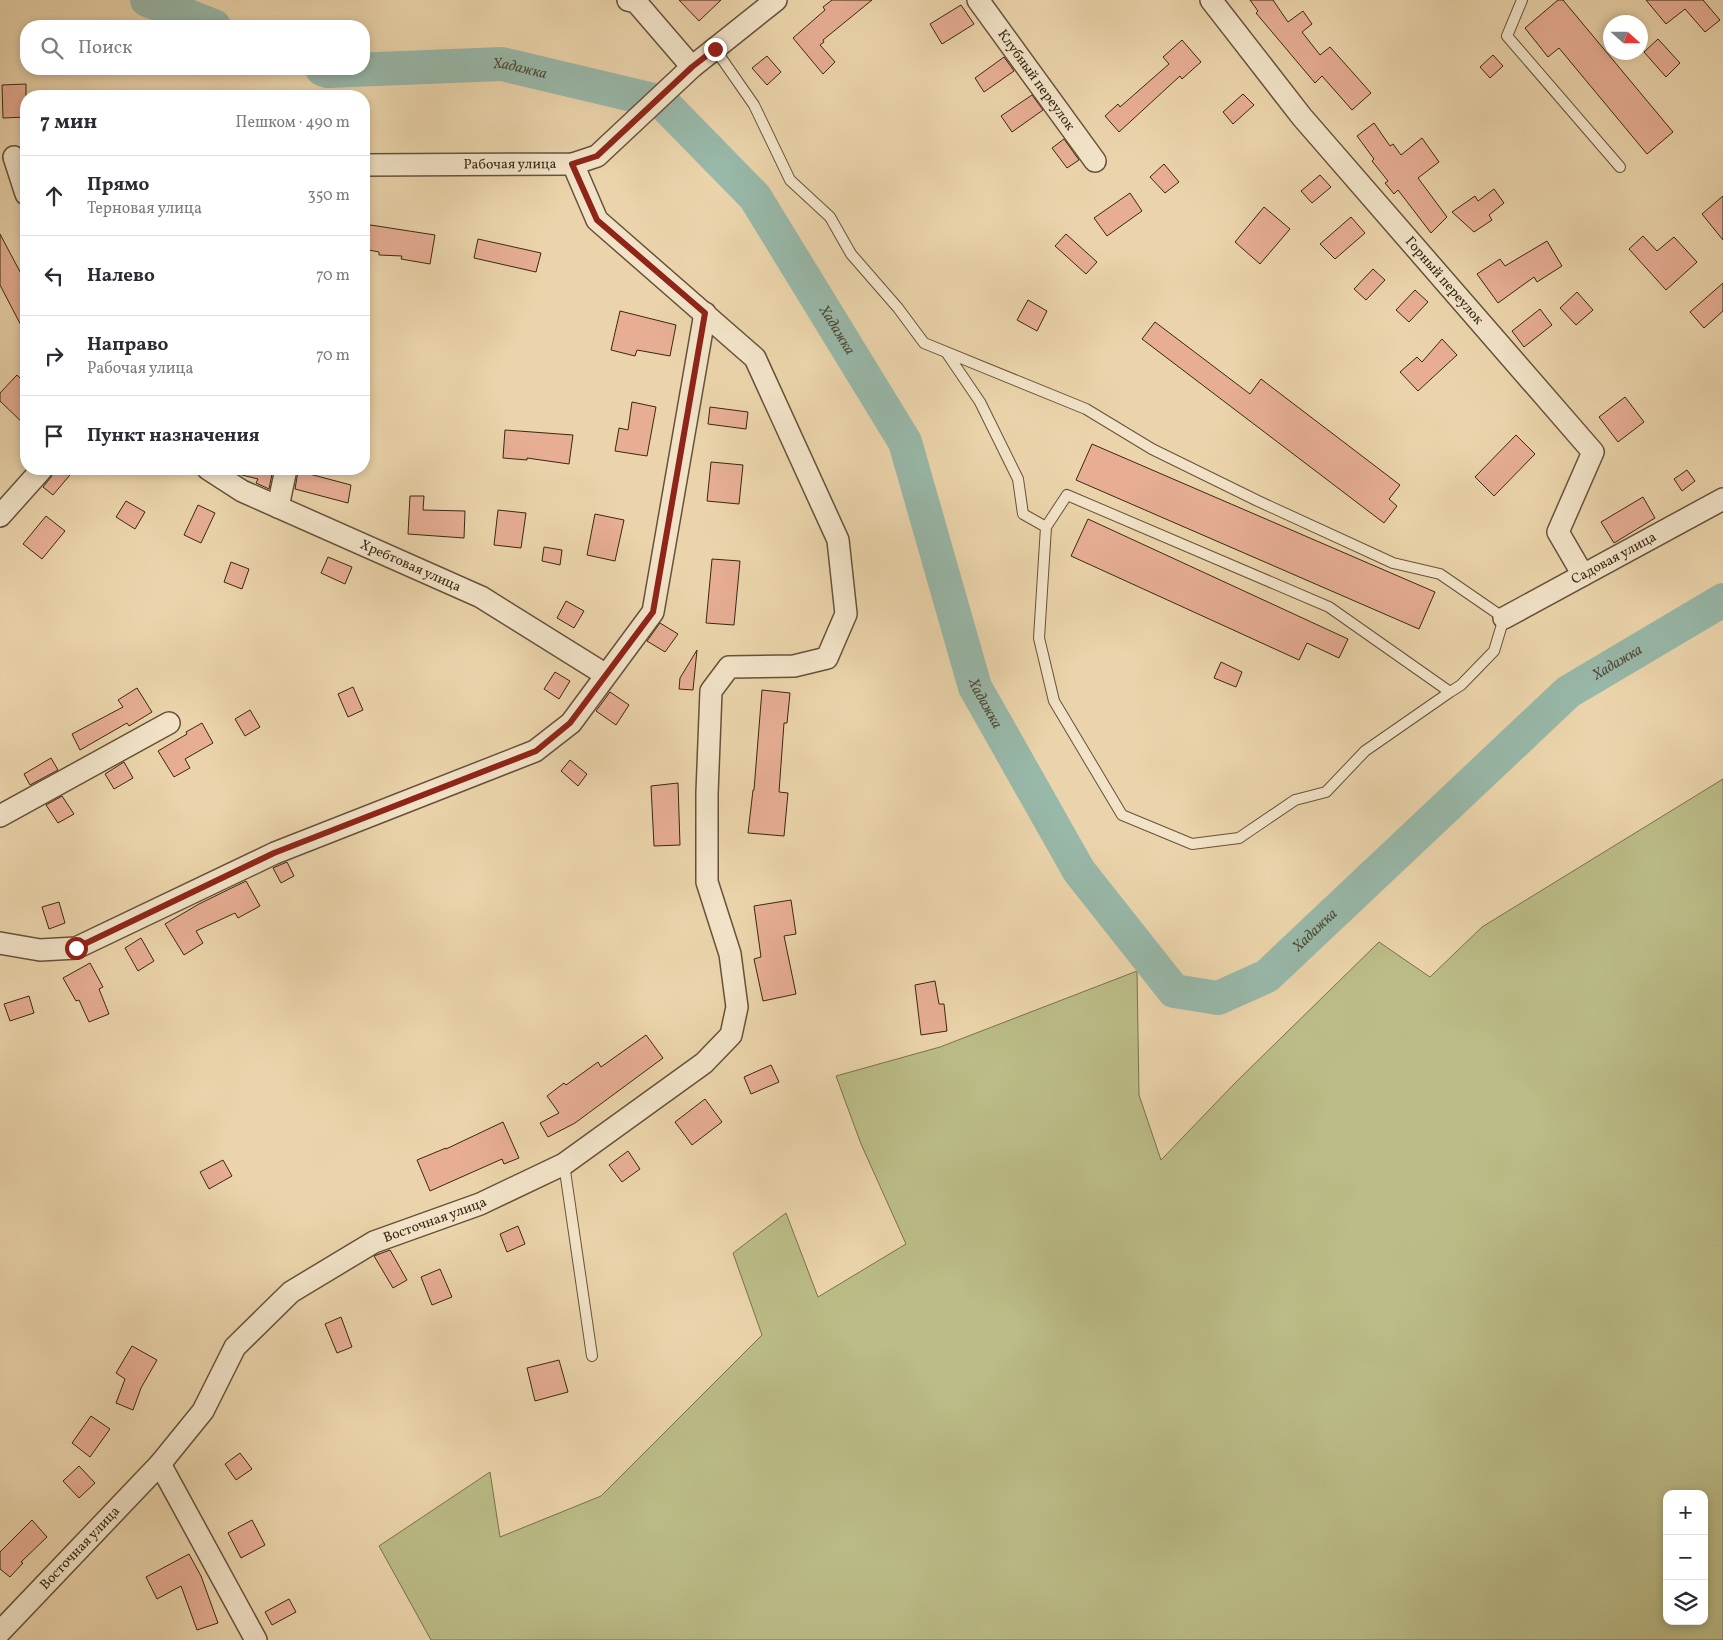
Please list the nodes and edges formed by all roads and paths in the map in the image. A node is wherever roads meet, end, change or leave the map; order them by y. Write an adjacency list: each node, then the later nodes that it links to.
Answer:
1 (628, 0): 7 (street)
2 (776, 0): 6 (street, Рабочая улица)
3 (978, 0): 9 (street, Клубный переулок)
4 (1211, 0): 23 (street, Горный переулок)
5 (1522, 0): 12 (lane)
6 (715, 49): 7 (street, Рабочая улица); 15 (lane)
7 (692, 67): 10 (street, Рабочая улица)
8 (13, 157): 13 (street)
9 (1095, 161)
10 (572, 164): 11 (street, Рабочая улица); 14 (street)
11 (370, 165)
12 (1620, 167)
13 (20, 177)
14 (705, 313): 25 (street); 30 (street, Восточная улица)
15 (945, 351): 22 (lane); 24 (lane)
16 (37, 475): 21 (street)
17 (218, 475): 20 (street, Хребтовая улица)
18 (285, 475): 20 (street)
19 (1723, 499): 23 (street, Садовая улица)
20 (278, 507): 25 (street, Хребтовая улица)
21 (0, 516)
22 (1046, 527): 26 (lane); 26 (lane)
23 (1583, 576): 24 (street, Садовая улица)
24 (1504, 618): 26 (lane)
25 (606, 675): 29 (street)
26 (1450, 692)
27 (169, 723): 28 (street)
28 (0, 816)
29 (0, 943)
30 (564, 1164): 31 (lane); 32 (street, Восточная улица)
31 (592, 1356)
32 (160, 1464): 33 (street, Восточная улица); 34 (street)
33 (0, 1632)
34 (256, 1640)

